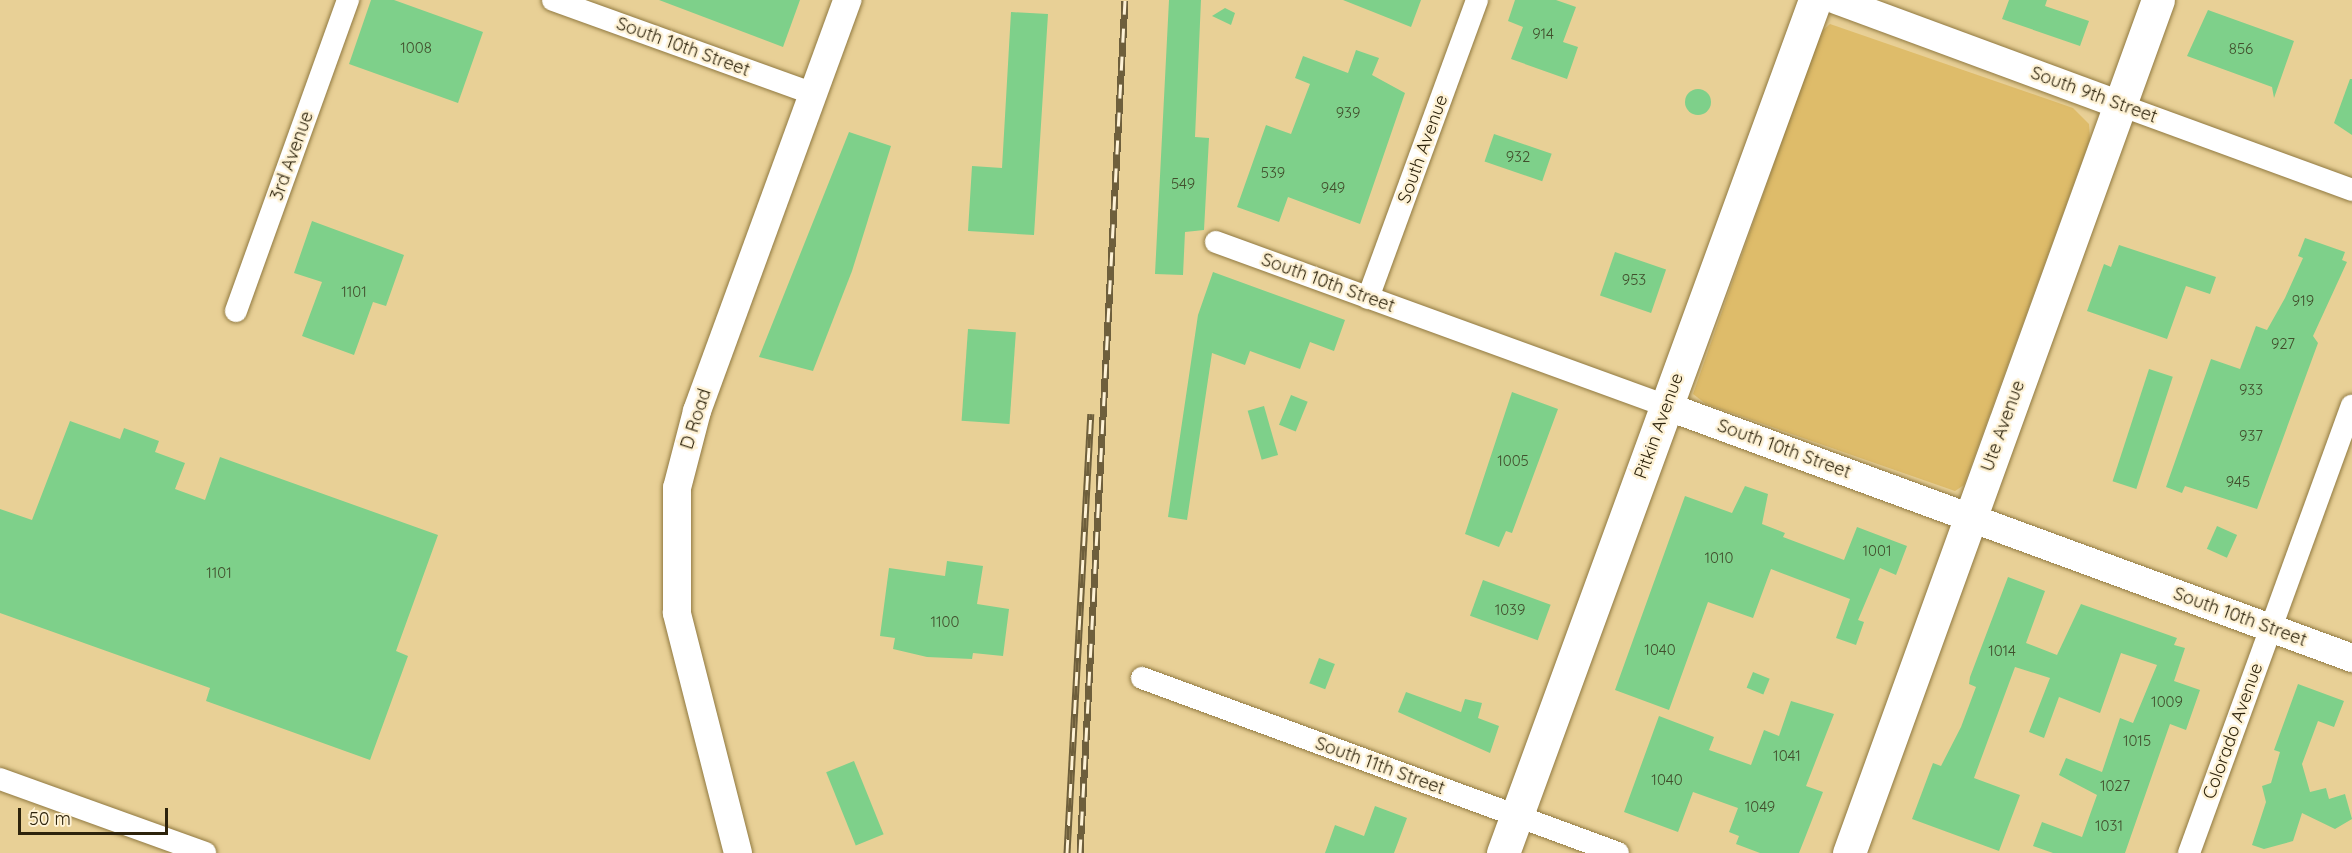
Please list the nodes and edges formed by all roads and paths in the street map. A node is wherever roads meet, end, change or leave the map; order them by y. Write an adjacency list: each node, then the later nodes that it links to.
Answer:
1 (348, 0): 13 (street, 3rd Avenue)
2 (553, 0): 8 (street, South 10th Street)
3 (847, 0): 8 (street, D Road)
4 (1477, 0): 12 (street, South Avenue)
5 (1815, 0): 14 (main road, Pitkin Avenue)
6 (1836, 0): 9 (street, South 9th Street)
7 (2158, 0): 9 (main road, Ute Avenue)
8 (814, 94): 23 (street, D Road)
9 (2120, 105): 10 (street, South 9th Street); 16 (main road, Ute Avenue)
10 (2352, 190)
11 (1216, 242): 12 (street, South 10th Street)
12 (1368, 298): 14 (street, South 10th Street)
13 (236, 311)
14 (1666, 406): 16 (street, South 10th Street); 21 (main road, Pitkin Avenue)
15 (2352, 406): 17 (street, Colorado Avenue)
16 (1970, 519): 17 (street, South 10th Street); 26 (main road, Ute Avenue)
17 (2271, 628): 18 (street, South 10th Street); 27 (street, Colorado Avenue)
18 (2352, 658)
19 (1142, 678): 21 (street, South 11th Street)
20 (0, 779): 22 (street)
21 (1517, 816): 24 (main road, Pitkin Avenue); 25 (street, South 11th Street)
22 (205, 853)
23 (738, 853)
24 (1503, 853)
25 (1618, 853)
26 (1849, 853)
27 (2189, 853)

